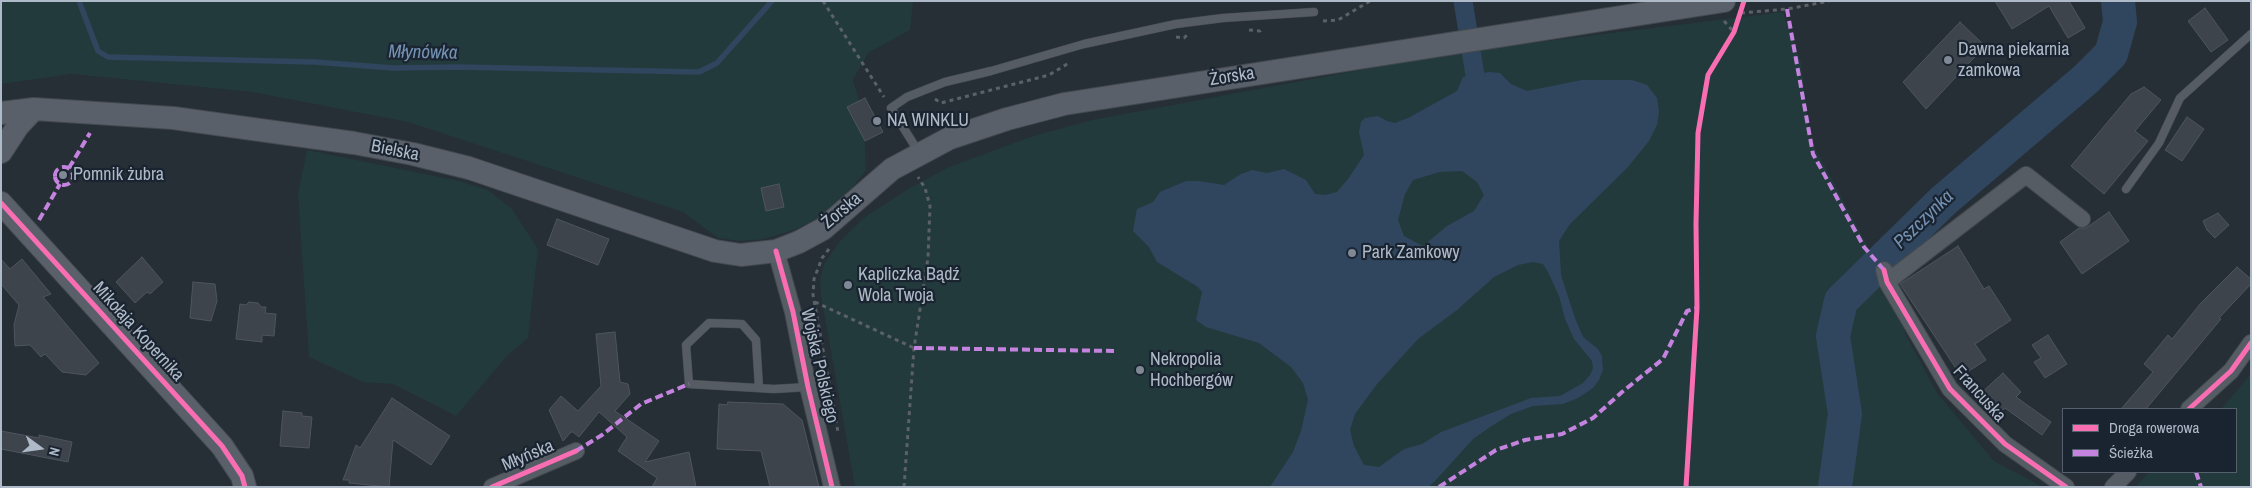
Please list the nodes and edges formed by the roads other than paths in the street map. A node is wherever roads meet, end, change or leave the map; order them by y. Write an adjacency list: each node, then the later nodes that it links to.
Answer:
1 (1728, 10): 7 (main road, Żorska)
2 (1314, 12): 7 (lane)
3 (2251, 34): 8 (lane)
4 (34, 109): 5 (main road, Bielska); 6 (main road); 11 (main road, Bielska)
5 (1, 113)
6 (1, 152)
7 (917, 162): 11 (main road, Żorska)
8 (2126, 189)
9 (1, 203): 18 (main road, Mikołaja Kopernika)
10 (2082, 219): 21 (street, Francuska)
11 (776, 251): 14 (street, Wojska Polskiego)
12 (2251, 343): 15 (street)
13 (759, 388): 13 (lane); 14 (lane)
14 (808, 388): 20 (street, Wojska Polskiego)
15 (2191, 408)
16 (576, 451): 19 (street, Młyńska)
17 (2127, 473): 22 (street)
18 (245, 487)
19 (492, 487)
20 (832, 487)
21 (2066, 487)
22 (2113, 487)

